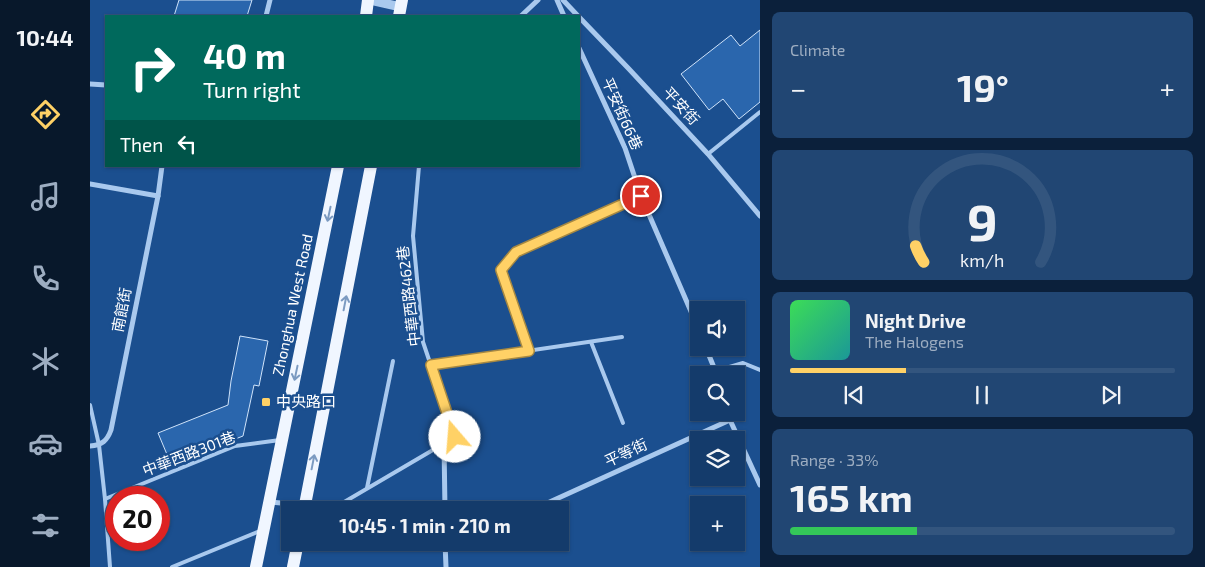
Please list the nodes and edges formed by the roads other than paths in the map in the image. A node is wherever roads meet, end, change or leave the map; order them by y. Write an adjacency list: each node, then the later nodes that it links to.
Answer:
1 (270, 0): 7 (street)
2 (369, 0): 6 (street); 8 (main road)
3 (538, 0): 9 (street)
4 (557, 0): 10 (street)
5 (563, 0): 11 (street, 平安街)
6 (400, 8)
7 (266, 15)
8 (366, 15)
9 (522, 15)
10 (564, 15)
11 (578, 15)
12 (580, 17): 17 (street, 平安街)
13 (580, 50): 24 (street, 平安街66巷)
14 (90, 84): 15 (street)
15 (105, 85)
16 (760, 112): 17 (lane)
17 (708, 154): 25 (street, 平安街)
18 (162, 167): 23 (street, 南館街)
19 (338, 167): 38 (main road, Zhonghua West Road, one-way to 38)
20 (371, 167): 46 (main road, one-way to 20)
21 (419, 167): 31 (lane, 中華西路462巷)
22 (90, 184): 23 (street)
23 (158, 196): 40 (street, 南館街)
24 (641, 196): 26 (street, 平安街66巷); 29 (lane)
25 (760, 216)
26 (690, 309)
27 (622, 338): 28 (lane)
28 (591, 342): 29 (lane); 37 (lane)
29 (529, 351): 31 (lane)
30 (393, 361): 44 (lane)
31 (431, 365): 39 (lane, 中華西路462巷)
32 (735, 366): 33 (lane)
33 (760, 370)
34 (90, 406): 40 (lane)
35 (728, 421): 49 (street, 平等街)
36 (730, 421): 42 (street)
37 (623, 423)
38 (282, 440): 43 (lane, 中華西路301巷); 50 (main road, Zhonghua West Road)
39 (444, 443): 44 (lane); 48 (street)
40 (99, 445): 41 (street); 45 (lane)
41 (90, 446)
42 (760, 485)
43 (135, 486)
44 (367, 488): 47 (lane)
45 (105, 498)
46 (305, 501)
47 (346, 501)
48 (445, 501)
49 (552, 501)
50 (270, 502): 51 (street); 52 (main road, Zhonghua West Road)
51 (281, 504)
52 (264, 529): 57 (lane); 58 (main road, Zhonghua West Road)
53 (109, 551): 56 (lane)
54 (296, 551): 59 (main road)
55 (445, 551): 60 (street)
56 (110, 567)
57 (172, 567)
58 (256, 567)
59 (293, 567)
60 (446, 567)

